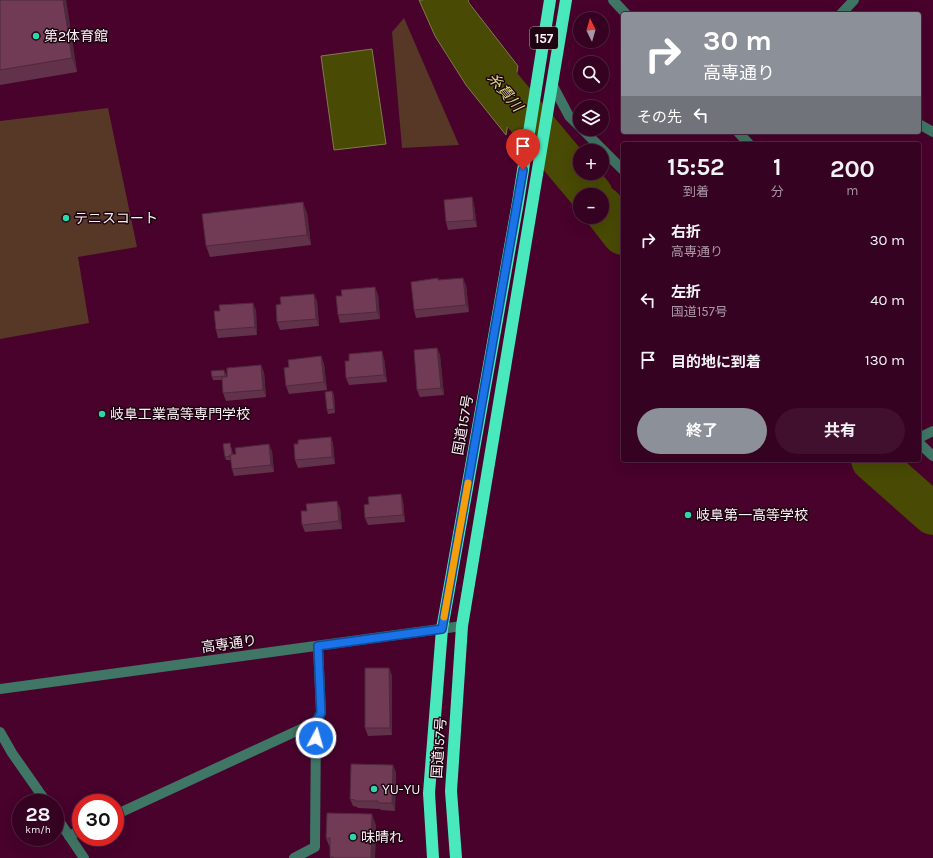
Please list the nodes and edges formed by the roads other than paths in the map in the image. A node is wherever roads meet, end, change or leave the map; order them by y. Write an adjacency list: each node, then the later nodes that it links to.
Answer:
1 (550, 0): 20 (highway, 国道157号 / 157)
2 (566, 0): 7 (highway, 国道157号 / 157)
3 (613, 0): 5 (street)
4 (854, 0): 6 (street)
5 (624, 12)
6 (843, 12)
7 (552, 84): 8 (street); 19 (highway, 国道157号 / 157)
8 (573, 120)
9 (921, 125): 10 (street)
10 (933, 132)
11 (740, 134): 13 (street)
12 (589, 136): 14 (street)
13 (747, 142)
14 (621, 168)
15 (933, 431): 16 (street)
16 (921, 437)
17 (921, 445): 18 (street)
18 (933, 456)
19 (462, 626): 20 (street, 高専通り); 33 (highway, 国道157号 / 157)
20 (442, 629): 21 (street, 高専通り); 32 (highway, 国道157号 / 157)
21 (318, 646): 22 (street, 高専通り); 23 (street)
22 (0, 689)
23 (316, 722): 26 (street); 31 (street)
24 (0, 732): 25 (street)
25 (41, 794)
26 (124, 811)
27 (64, 828): 29 (street)
28 (72, 834): 29 (street)
29 (69, 836): 30 (street)
30 (84, 858)
31 (294, 858)
32 (433, 858)
33 (456, 858)

